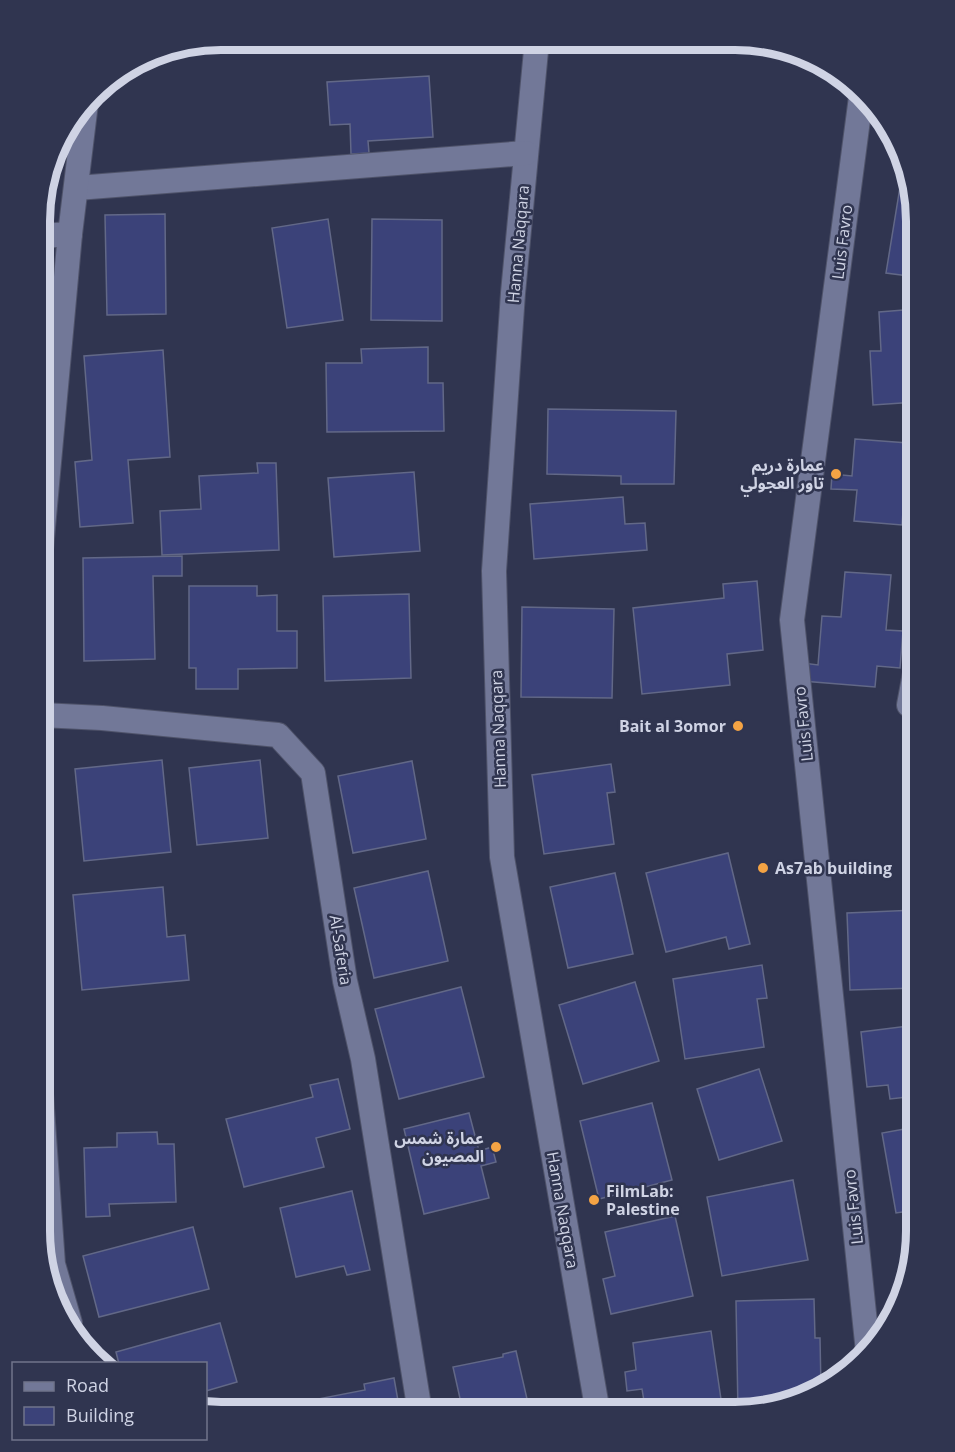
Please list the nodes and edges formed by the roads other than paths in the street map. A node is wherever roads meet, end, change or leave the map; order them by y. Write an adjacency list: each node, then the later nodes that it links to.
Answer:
1 (536, 50): 4 (street, Hanna Naqqara)
2 (860, 105): 12 (street, Luis Favro)
3 (84, 118): 5 (street)
4 (526, 153): 5 (street); 14 (street, Hanna Naqqara)
5 (77, 188): 6 (street)
6 (70, 234): 7 (street); 8 (street)
7 (50, 235)
8 (50, 444)
9 (50, 723): 13 (street, Al-Saferia)
10 (50, 1221): 11 (street)
11 (61, 1290)
12 (867, 1339)
13 (418, 1402)
14 (596, 1402)

